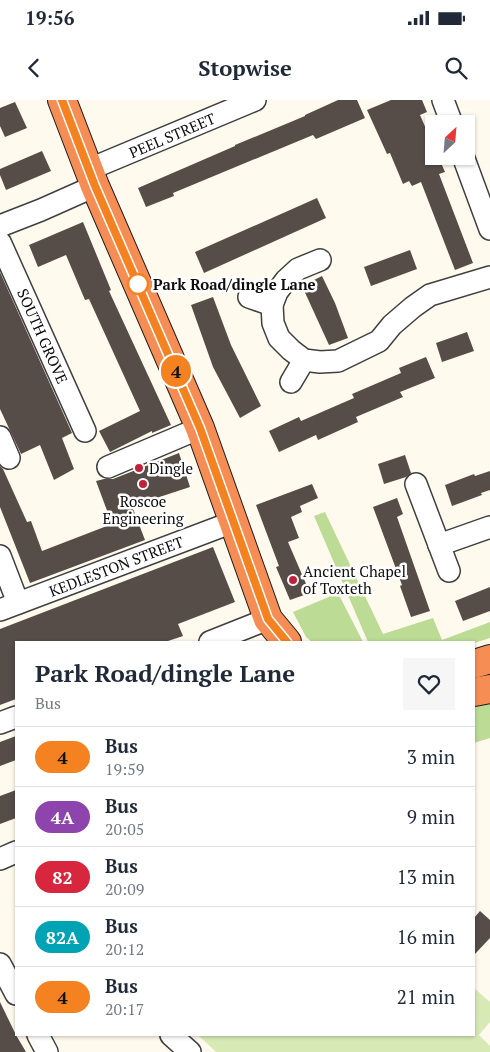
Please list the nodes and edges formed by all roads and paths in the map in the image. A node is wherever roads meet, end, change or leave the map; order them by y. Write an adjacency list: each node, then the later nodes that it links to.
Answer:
1 (62, 100): 6 (highway)
2 (255, 100): 6 (street, PEEL STREET)
3 (443, 100): 4 (street)
4 (449, 115)
5 (467, 165): 8 (street)
6 (92, 178): 7 (street, PEEL STREET); 16 (highway)
7 (0, 226)
8 (490, 228)
9 (0, 242): 17 (street, SOUTH GROVE)
10 (320, 260): 13 (street)
11 (490, 277): 14 (street)
12 (249, 297): 13 (street)
13 (272, 305): 14 (street)
14 (304, 360): 15 (street)
15 (291, 382)
16 (200, 428): 20 (street); 22 (highway)
17 (86, 431)
18 (0, 437): 19 (street)
19 (9, 458)
20 (108, 467)
21 (416, 484): 24 (street)
22 (233, 522): 27 (street, KEDLESTON STREET); 28 (highway)
23 (490, 527): 24 (street)
24 (439, 545): 26 (street)
25 (0, 556): 27 (street)
26 (449, 571)
27 (9, 607)
28 (267, 631): 29 (street); 30 (highway)
29 (215, 641)
30 (285, 641)
31 (490, 659): 32 (highway)
32 (475, 664)
33 (490, 689): 34 (highway)
34 (475, 692)
35 (15, 717): 36 (street)
36 (0, 724)
37 (15, 852): 38 (street)
38 (0, 859)
39 (0, 964): 40 (street)
40 (15, 992)
41 (39, 1036): 43 (street)
42 (172, 1036): 44 (street)
43 (47, 1052)
44 (190, 1052)

